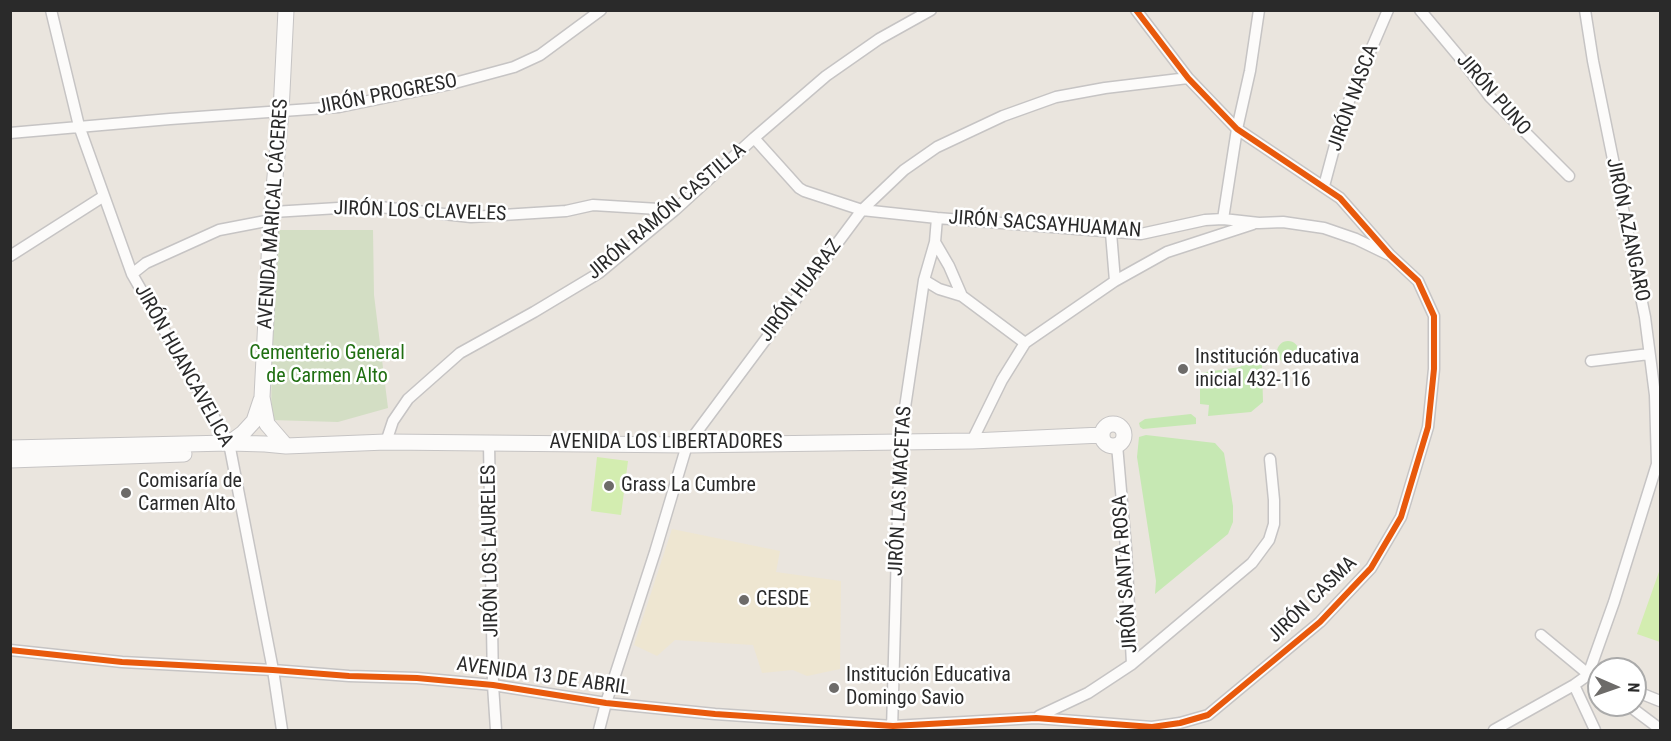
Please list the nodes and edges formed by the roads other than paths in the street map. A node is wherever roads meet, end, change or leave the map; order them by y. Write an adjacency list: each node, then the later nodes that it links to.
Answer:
1 (51, 10): 12 (street, JIRÓN HUANCAVELICA)
2 (286, 10): 11 (street, AVENIDA MARICAL CÁCERES)
3 (601, 10): 11 (street, JIRÓN PROGRESO)
4 (931, 10): 15 (street, JIRÓN RAMÓN CASTILLA)
5 (1136, 10): 10 (street, JIRÓN CASMA)
6 (1259, 10): 13 (street)
7 (1388, 10): 17 (street, JIRÓN NASCA)
8 (1420, 10): 16 (street, JIRÓN PUNO)
9 (1585, 10): 34 (street, JIRÓN AZANGARO)
10 (1188, 78): 13 (street, JIRÓN CASMA); 20 (street, JIRÓN HUARAZ)
11 (281, 112): 12 (street, JIRÓN PROGRESO); 21 (street, AVENIDA MARICAL CÁCERES)
12 (79, 126): 14 (street, JIRÓN PROGRESO); 18 (street, JIRÓN HUANCAVELICA)
13 (1237, 129): 17 (street, JIRÓN CASMA); 23 (street)
14 (10, 133)
15 (754, 138): 19 (street, JIRÓN RAMÓN CASTILLA); 20 (street, JIRÓN SACSAYHUAMAN)
16 (1569, 176)
17 (1324, 186): 27 (street, JIRÓN CASMA)
18 (104, 196): 28 (street); 29 (street, JIRÓN HUANCAVELICA)
19 (675, 210): 21 (street, JIRÓN LOS CLAVELES); 39 (street, JIRÓN RAMÓN CASTILLA)
20 (862, 210): 22 (street, JIRÓN SACSAYHUAMAN); 42 (street, JIRÓN HUARAZ)
21 (272, 216): 29 (street, JIRÓN LOS CLAVELES); 36 (street, AVENIDA MARICAL CÁCERES)
22 (938, 218): 25 (street, JIRÓN SACSAYHUAMAN); 26 (street, JIRÓN LAS MACETAS)
23 (1223, 219): 24 (street, JIRÓN SACSAYHUAMAN); 25 (street, JIRÓN SACSAYHUAMAN)
24 (1258, 222): 27 (street, JIRÓN SACSAYHUAMAN); 31 (street)
25 (1111, 233): 31 (street)
26 (935, 242): 30 (street, JIRÓN LAS MACETAS); 32 (street)
27 (1390, 255): 59 (street, JIRÓN CASMA)
28 (10, 256)
29 (132, 274): 40 (street, JIRÓN HUANCAVELICA)
30 (924, 280): 32 (street); 37 (street, JIRÓN LAS MACETAS)
31 (1115, 280): 33 (street)
32 (962, 296): 33 (street)
33 (1024, 343): 38 (street)
34 (1649, 354): 35 (street); 50 (street, JIRÓN AZANGARO)
35 (1591, 361)
36 (262, 397): 40 (street); 44 (street, AVENIDA MARICAL CÁCERES)
37 (900, 441): 38 (street, AVENIDA LOS LIBERTADORES); 42 (street, AVENIDA LOS LIBERTADORES); 60 (street, JIRÓN LAS MACETAS)
38 (972, 441): 43 (street, AVENIDA LOS LIBERTADORES)
39 (386, 442): 41 (street, AVENIDA LOS LIBERTADORES); 44 (street, AVENIDA LOS LIBERTADORES)
40 (229, 443): 44 (street, AVENIDA LOS LIBERTADORES); 45 (street, AVENIDA LOS LIBERTADORES); 47 (street, AVENIDA LOS LIBERTADORES); 52 (street, JIRÓN HUANCAVELICA)
41 (489, 443): 42 (street, AVENIDA LOS LIBERTADORES); 55 (street, JIRÓN LOS LAURELES)
42 (687, 445): 57 (street, JIRÓN HUARAZ)
43 (1117, 445): 51 (street, JIRÓN SANTA ROSA)
44 (286, 446)
45 (10, 448)
46 (1270, 459): 51 (street)
47 (10, 460)
48 (1541, 635): 53 (street)
49 (10, 650): 52 (street, AVENIDA 13 DE ABRIL)
50 (1594, 657)
51 (1132, 664): 59 (street, JIRÓN SANTA ROSA)
52 (273, 670): 55 (street, AVENIDA 13 DE ABRIL); 62 (street, JIRÓN HUANCAVELICA)
53 (1587, 674)
54 (1587, 676): 56 (street)
55 (493, 685): 57 (street, AVENIDA 13 DE ABRIL); 63 (street, JIRÓN LOS LAURELES)
56 (1574, 685): 65 (street); 66 (street)
57 (606, 703): 60 (street, AVENIDA 13 DE ABRIL); 64 (street, JIRÓN HUARAZ)
58 (1644, 717): 61 (street)
59 (1036, 718): 60 (street, AVENIDA 13 DE ABRIL)
60 (893, 728)
61 (1660, 729)
62 (282, 730)
63 (496, 730)
64 (599, 730)
65 (1494, 730)
66 (1595, 730)

